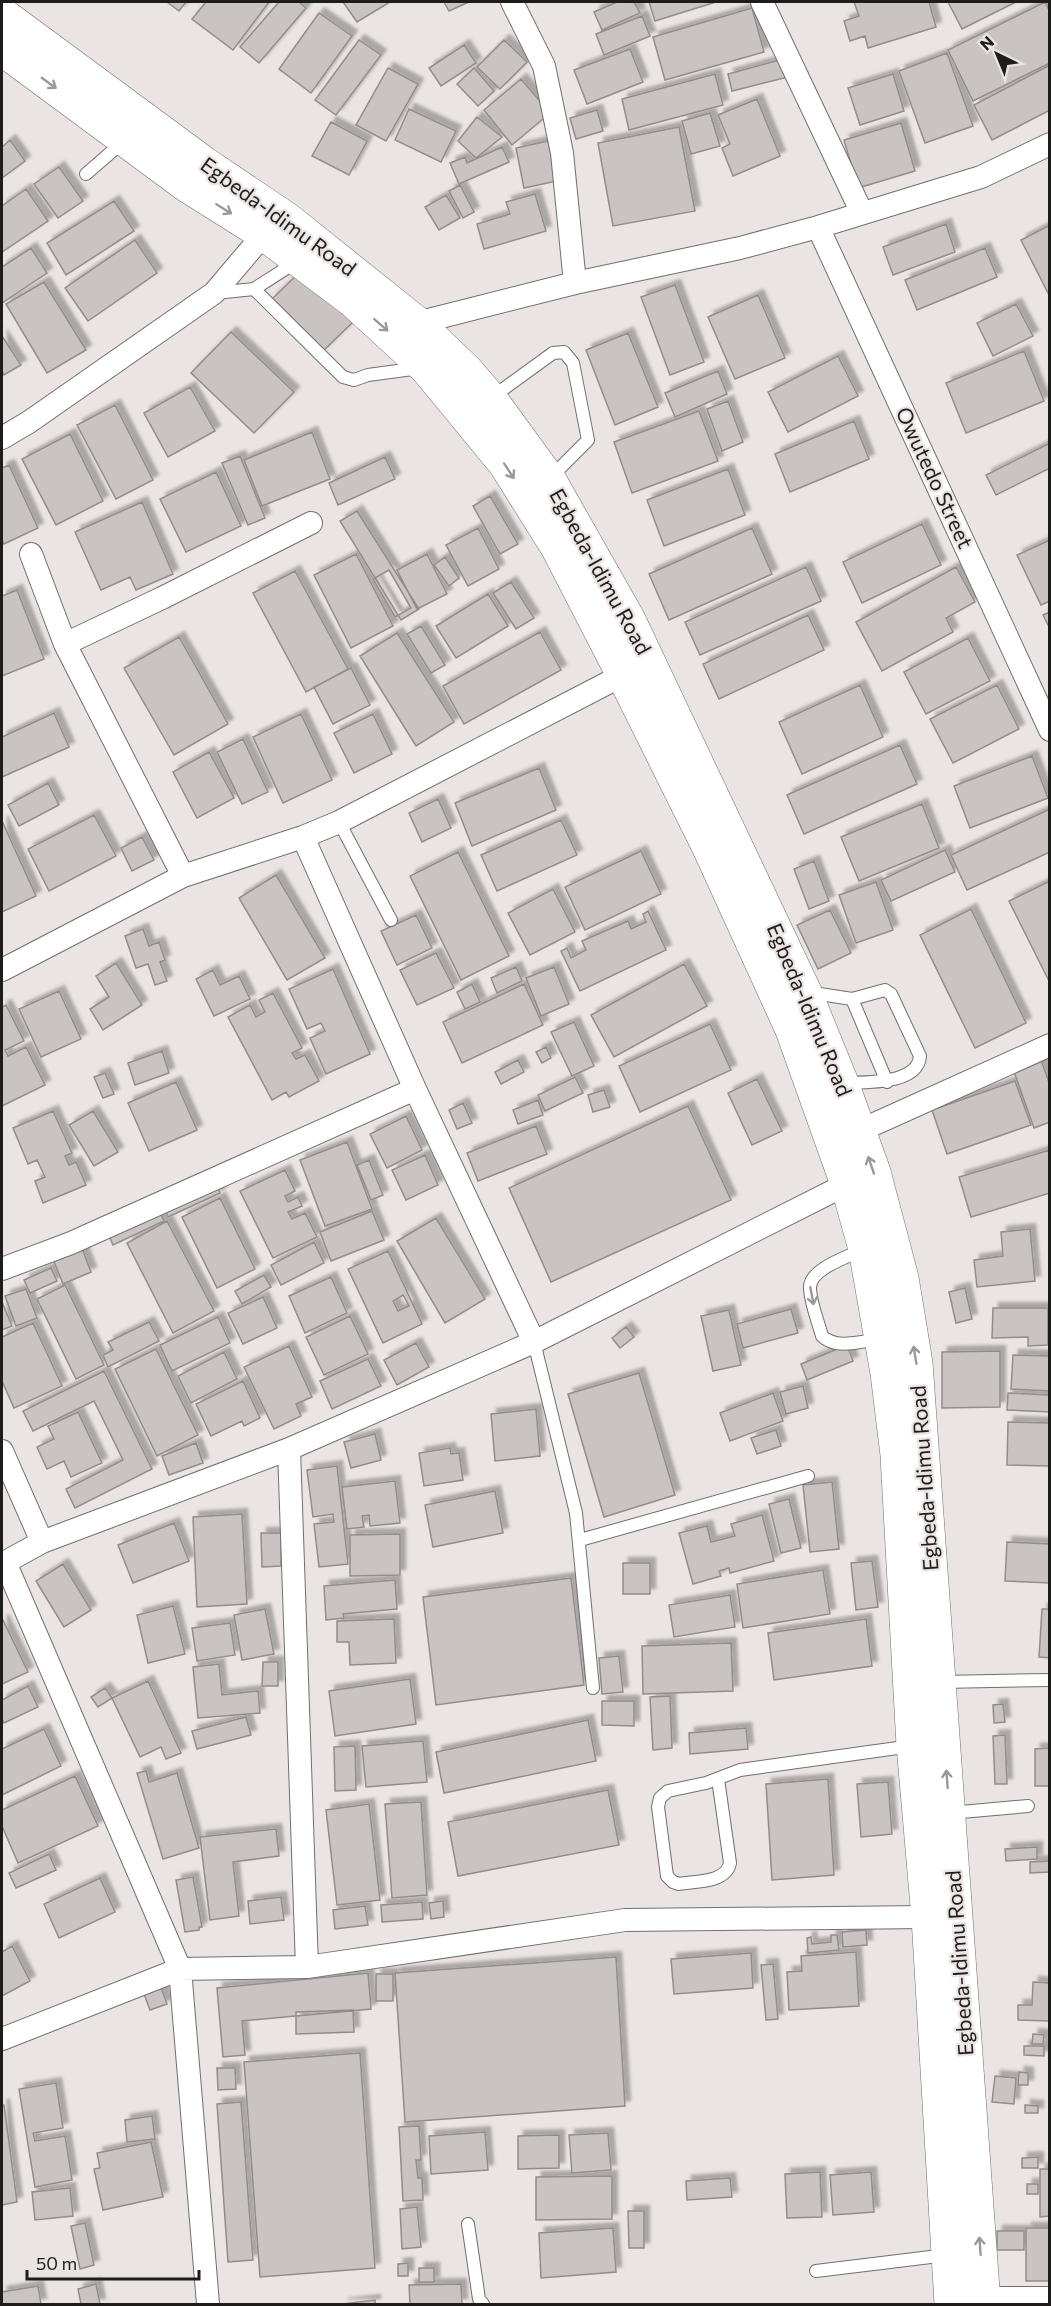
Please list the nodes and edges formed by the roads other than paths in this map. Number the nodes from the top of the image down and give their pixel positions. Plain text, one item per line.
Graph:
1 (512, 2) edge
2 (762, 2) edge
3 (2, 14) edge
4 (2, 49) edge
5 (125, 140) junction
6 (1050, 144) edge
7 (86, 174) dead end
8 (195, 174) junction
9 (862, 213) junction
10 (818, 227) junction
11 (264, 234) junction
12 (299, 260) junction
13 (575, 284) junction
14 (255, 289) junction
15 (213, 293) junction
16 (417, 323) junction
17 (426, 368) junction
18 (490, 398) junction
19 (2, 438) edge
20 (549, 479) junction
21 (311, 523) dead end
22 (31, 554) dead end
23 (65, 644) junction
24 (623, 675) junction
25 (1050, 730) edge
26 (339, 822) junction
27 (303, 837) junction
28 (183, 876) junction
29 (392, 920) dead end
30 (2, 970) edge
31 (806, 992) junction
32 (852, 999) junction
33 (1050, 1045) edge
34 (888, 1082) junction
35 (842, 1083) junction
36 (415, 1089) junction
37 (859, 1131) junction
38 (847, 1184) junction
39 (865, 1249) junction
40 (2, 1269) edge
41 (883, 1339) junction
42 (534, 1342) junction
43 (289, 1449) junction
44 (2, 1451) edge
45 (808, 1476) dead end
46 (580, 1540) junction
47 (42, 1542) junction
48 (3, 1563) edge
49 (1050, 1680) edge
50 (940, 1682) junction
51 (593, 1688) dead end
52 (913, 1745) junction
53 (718, 1779) junction
54 (1028, 1806) dead end
55 (949, 1813) junction
56 (928, 1917) junction
57 (307, 1967) junction
58 (180, 1969) junction
59 (2, 2039) edge
60 (468, 2224) dead end
61 (948, 2255) junction
62 (816, 2271) dead end
63 (1050, 2298) edge
64 (984, 2301) edge
65 (208, 2304) edge
66 (483, 2304) edge
67 (951, 2304) edge

1 - 13 street
2 - 9 street
3 - 8 main road, Egbeda-Idimu Road
4 -> 5 main road, Egbeda-Idimu Road
5 - 7 lane
5 - 8 main road, Egbeda-Idimu Road
6 - 9 street
8 -> 11 main road, Egbeda-Idimu Road
8 - 16 main road, Egbeda-Idimu Road
9 - 10 street
10 - 13 street
10 - 25 street, Owutedo Street
11 - 12 main road, Egbeda-Idimu Road
11 - 15 street
12 - 14 lane
12 -> 17 main road, Egbeda-Idimu Road
13 - 16 street
14 - 15 lane
14 - 17 lane
15 - 19 street
16 - 18 main road, Egbeda-Idimu Road
17 -> 24 main road, Egbeda-Idimu Road
18 - 20 main road, Egbeda-Idimu Road
18 - 20 lane
20 - 31 main road, Egbeda-Idimu Road
21 - 23 street
22 - 23 street
23 - 28 street
24 - 26 street
24 - 38 main road, Egbeda-Idimu Road
26 - 27 street
26 - 29 lane
27 - 28 street
27 - 36 street
28 - 30 street
31 - 32 lane
31 - 35 main road, Egbeda-Idimu Road
32 - 34 lane
32 - 34 lane
33 - 37 street
34 - 35 lane
35 - 37 main road, Egbeda-Idimu Road
36 - 40 street
36 - 42 street
50 -> 37 main road, Egbeda-Idimu Road
38 - 39 main road, Egbeda-Idimu Road
38 - 42 street
39 - 41 main road, Egbeda-Idimu Road
39 -> 41 lane
41 - 52 main road, Egbeda-Idimu Road
42 - 43 street
42 - 46 lane
43 - 47 street
43 - 57 street
44 - 47 street
45 - 46 lane
46 - 51 lane
47 - 48 street
48 - 58 street
49 - 50 lane
55 -> 50 main road, Egbeda-Idimu Road
52 - 53 lane
52 - 56 main road, Egbeda-Idimu Road
53 - 53 lane
54 - 55 lane
64 -> 55 main road, Egbeda-Idimu Road
56 - 57 street
56 - 61 main road, Egbeda-Idimu Road
57 - 58 street
58 - 59 street
58 - 65 street
60 - 66 lane
61 - 62 lane
61 - 67 main road, Egbeda-Idimu Road
63 - 64 street

